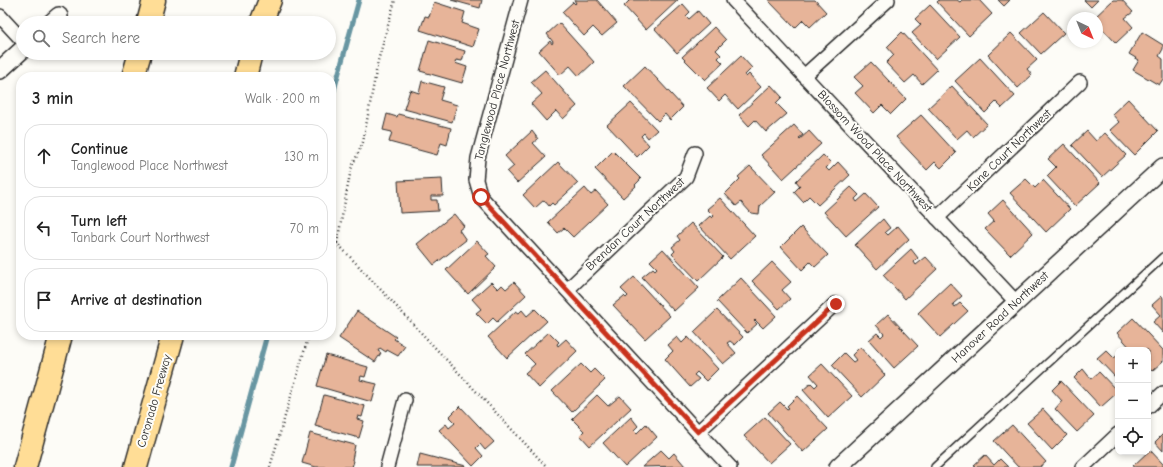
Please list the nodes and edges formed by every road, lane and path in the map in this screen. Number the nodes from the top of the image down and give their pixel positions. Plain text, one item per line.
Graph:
1 (154, 0) edge
2 (266, 0) edge
3 (270, 0) edge
4 (395, 0) edge
5 (521, 0) edge
6 (733, 0) edge
7 (888, 0) edge
8 (0, 16) edge
9 (150, 16) edge
10 (262, 16) edge
11 (263, 16) edge
12 (16, 33) edge
13 (16, 55) edge
14 (138, 60) edge
15 (249, 60) edge
16 (0, 70) edge
17 (134, 72) edge
18 (246, 72) edge
19 (804, 76) junction
20 (1080, 82) dead end
21 (695, 153) dead end
22 (1161, 171) edge
23 (937, 218) junction
24 (337, 243) junction
25 (336, 246) edge
26 (1163, 257) edge
27 (566, 290) junction
28 (1016, 302) junction
29 (836, 304) dead end
30 (60, 340) edge
31 (172, 340) edge
32 (308, 340) edge
33 (1163, 393) edge
34 (405, 400) dead end
35 (1151, 404) edge
36 (698, 432) junction
37 (1115, 437) edge
38 (25, 467) edge
39 (136, 467) edge
40 (270, 467) edge
41 (387, 467) edge
42 (546, 467) edge
43 (730, 467) edge
44 (838, 467) edge
45 (935, 467) edge
46 (1083, 467) edge

1 - 9 highway
2 - 10 highway
3 - 11 highway
4 - 24 path
5 - 27 street, Tanglewood Place Northwest
6 - 19 street, Blossom Wood Place Northwest
7 - 19 street
8 - 12 street
13 - 16 street
14 - 17 highway
15 - 18 highway
19 - 23 street, Blossom Wood Place Northwest
20 - 23 street, Kane Court Northwest
21 - 27 street, Brendan Court Northwest
22 - 28 street, Hanover Road Northwest
23 - 28 street, Blossom Wood Place Northwest
24 - 25 path
24 - 42 path
26 - 45 lane
27 - 36 street, Tanglewood Place Northwest
28 - 44 street, Hanover Road Northwest
29 - 36 street
30 - 38 highway
31 - 39 highway, Coronado Freeway
32 - 40 path
33 - 35 street
34 - 41 street
36 - 43 street, Tanglewood Place Northwest
37 - 46 street

